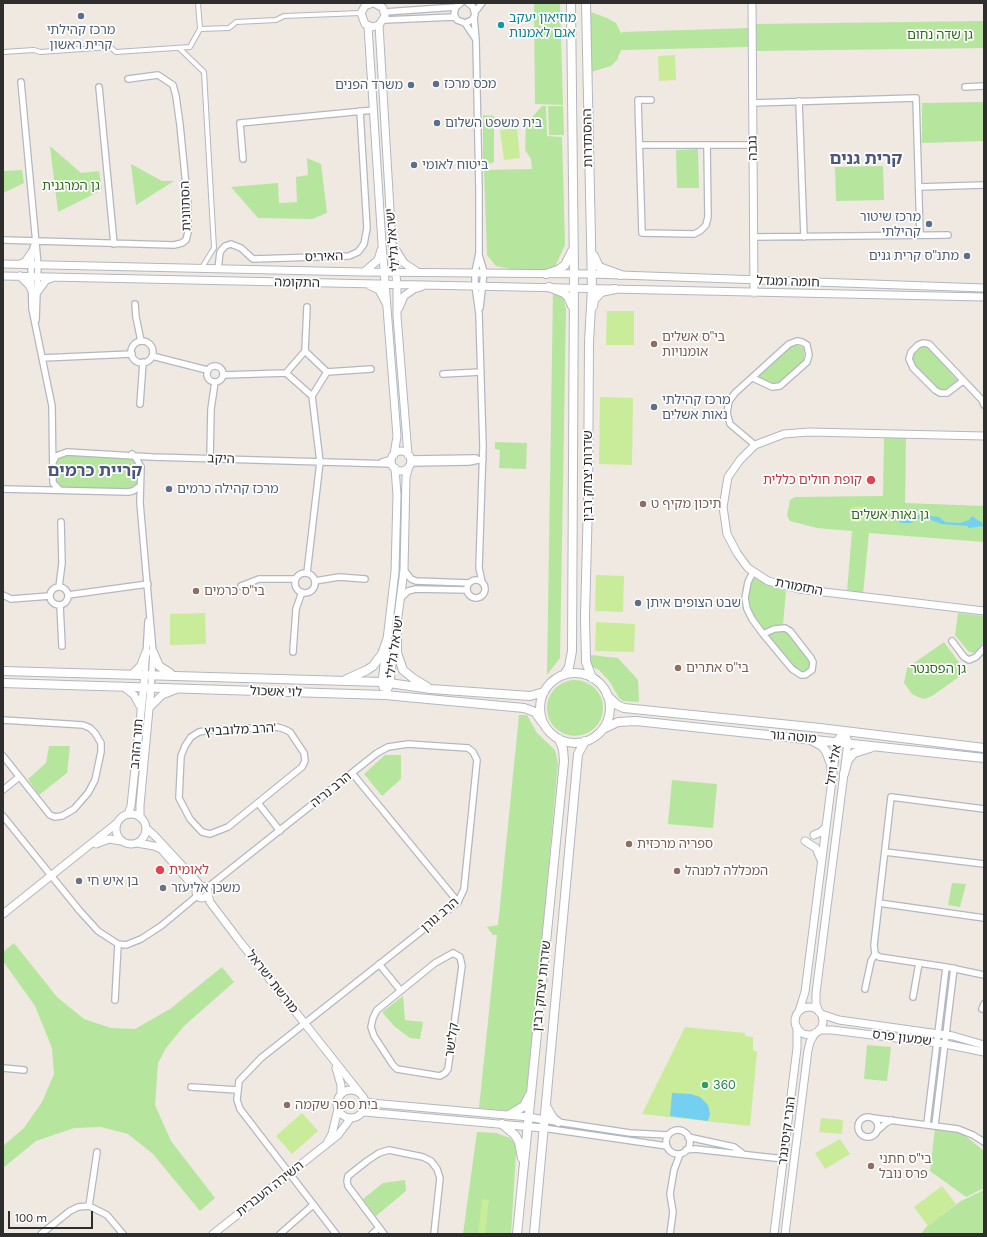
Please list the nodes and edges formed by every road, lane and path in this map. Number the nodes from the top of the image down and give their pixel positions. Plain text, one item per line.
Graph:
1 (198, 3) edge
2 (375, 3) edge
3 (480, 3) edge
4 (571, 3) edge
5 (586, 3) edge
6 (752, 3) edge
7 (470, 4) edge
8 (458, 5) edge
9 (363, 8) edge
10 (474, 15) junction
11 (455, 17) junction
12 (383, 19) junction
13 (465, 23) junction
14 (368, 26) junction
15 (200, 29) junction
16 (476, 40) junction
17 (179, 48) junction
18 (3, 52) edge
19 (128, 79) dead end
20 (21, 82) dead end
21 (984, 86) edge
22 (99, 87) dead end
23 (965, 87) dead end
24 (651, 100) dead end
25 (799, 101) junction
26 (752, 103) junction
27 (374, 110) junction
28 (360, 111) junction
29 (640, 145) junction
30 (707, 145) junction
31 (753, 145) junction
32 (243, 159) dead end
33 (984, 185) edge
34 (919, 187) junction
35 (920, 235) junction
36 (948, 235) dead end
37 (804, 236) junction
38 (753, 237) junction
39 (3, 240) edge
40 (35, 242) junction
41 (591, 242) junction
42 (392, 243) junction
43 (114, 244) junction
44 (382, 244) junction
45 (574, 244) junction
46 (32, 252) junction
47 (479, 253) junction
48 (3, 264) edge
49 (20, 264) junction
50 (34, 265) junction
51 (201, 269) junction
52 (218, 270) junction
53 (364, 272) junction
54 (385, 272) junction
55 (396, 272) junction
56 (424, 272) junction
57 (475, 272) junction
58 (484, 272) junction
59 (546, 274) junction
60 (574, 274) junction
61 (592, 274) junction
62 (621, 275) junction
63 (3, 276) edge
64 (20, 276) junction
65 (35, 277) junction
66 (53, 278) junction
67 (754, 280) junction
68 (386, 284) junction
69 (397, 284) junction
70 (367, 285) junction
71 (429, 285) junction
72 (475, 285) junction
73 (484, 286) junction
74 (549, 287) junction
75 (573, 287) junction
76 (592, 288) junction
77 (984, 288) edge
78 (616, 289) junction
79 (35, 291) junction
80 (754, 293) junction
81 (984, 297) edge
82 (135, 304) dead end
83 (307, 307) dead end
84 (388, 309) junction
85 (573, 311) junction
86 (479, 314) junction
87 (590, 314) junction
88 (397, 316) junction
89 (141, 341) junction
90 (304, 351) junction
91 (132, 354) junction
92 (152, 356) junction
93 (42, 358) junction
94 (143, 362) junction
95 (207, 370) junction
96 (371, 370) dead end
97 (327, 372) junction
98 (481, 372) junction
99 (286, 374) junction
100 (443, 374) dead end
101 (223, 375) junction
102 (753, 378) junction
103 (963, 381) junction
104 (215, 382) junction
105 (312, 396) junction
106 (140, 404) dead end
107 (984, 405) edge
108 (984, 436) edge
109 (53, 443) junction
110 (755, 445) junction
111 (67, 452) junction
112 (132, 454) junction
113 (152, 457) junction
114 (210, 458) junction
115 (483, 459) junction
116 (393, 461) junction
117 (410, 461) junction
118 (53, 462) junction
119 (320, 462) junction
120 (141, 467) junction
121 (52, 478) junction
122 (140, 486) junction
123 (3, 489) edge
124 (43, 489) junction
125 (59, 490) junction
126 (128, 492) junction
127 (140, 503) junction
128 (61, 522) dead end
129 (479, 568) junction
130 (404, 570) junction
131 (307, 572) junction
132 (753, 572) junction
133 (295, 579) junction
134 (365, 579) dead end
135 (315, 581) junction
136 (471, 581) junction
137 (482, 582) junction
138 (148, 584) junction
139 (240, 586) dead end
140 (59, 587) junction
141 (467, 590) junction
142 (302, 592) junction
143 (3, 595) edge
144 (68, 595) junction
145 (50, 596) junction
146 (402, 597) junction
147 (60, 605) junction
148 (984, 611) edge
149 (397, 628) junction
150 (763, 634) junction
151 (387, 640) junction
152 (952, 641) dead end
153 (62, 646) dead end
154 (984, 648) edge
155 (294, 652) dead end
156 (150, 653) junction
157 (3, 671) edge
158 (133, 674) junction
159 (148, 674) junction
160 (175, 675) junction
161 (564, 675) junction
162 (592, 678) junction
163 (342, 681) junction
164 (3, 683) edge
165 (386, 683) junction
166 (124, 687) junction
167 (147, 688) junction
168 (431, 689) junction
169 (176, 690) junction
170 (544, 692) junction
171 (385, 695) junction
172 (607, 695) junction
173 (140, 706) junction
174 (150, 707) junction
175 (3, 720) edge
176 (542, 722) junction
177 (603, 729) junction
178 (844, 731) junction
179 (805, 738) junction
180 (559, 739) junction
181 (585, 741) junction
182 (837, 741) junction
183 (848, 742) junction
184 (880, 746) junction
185 (984, 748) edge
186 (473, 752) joint
187 (3, 756) edge
188 (984, 758) edge
189 (352, 773) junction
190 (844, 774) junction
191 (832, 776) junction
192 (19, 777) junction
193 (3, 790) edge
194 (258, 803) junction
195 (984, 809) edge
196 (128, 814) junction
197 (3, 816) edge
198 (140, 817) junction
199 (117, 823) junction
200 (146, 828) junction
201 (825, 828) junction
202 (280, 831) junction
203 (814, 835) dead end
204 (121, 841) junction
205 (805, 841) dead end
206 (137, 843) junction
207 (90, 846) junction
208 (885, 852) junction
209 (821, 861) junction
210 (984, 864) edge
211 (52, 876) junction
212 (203, 894) junction
213 (458, 902) junction
214 (879, 902) junction
215 (3, 914) edge
216 (984, 918) edge
217 (118, 944) junction
218 (875, 954) junction
219 (919, 963) junction
220 (379, 964) junction
221 (946, 967) junction
222 (954, 968) junction
223 (984, 975) edge
224 (865, 989) dead end
225 (401, 991) junction
226 (913, 997) dead end
227 (115, 1000) dead end
228 (799, 1011) junction
229 (820, 1013) junction
230 (306, 1024) junction
231 (797, 1027) junction
232 (817, 1032) junction
233 (942, 1034) junction
234 (941, 1043) junction
235 (984, 1045) edge
236 (984, 1052) edge
237 (334, 1062) junction
238 (3, 1068) edge
239 (24, 1070) dead end
240 (191, 1087) dead end
241 (237, 1090) junction
242 (359, 1092) junction
243 (341, 1094) junction
244 (531, 1094) junction
245 (365, 1101) junction
246 (545, 1105) junction
247 (338, 1109) junction
248 (364, 1112) junction
249 (509, 1115) junction
250 (529, 1117) junction
251 (873, 1118) junction
252 (350, 1119) junction
253 (894, 1120) junction
254 (558, 1122) junction
255 (502, 1124) junction
256 (544, 1124) junction
257 (927, 1124) junction
258 (935, 1125) junction
259 (528, 1126) junction
260 (877, 1131) junction
261 (668, 1136) junction
262 (688, 1138) junction
263 (984, 1142) edge
264 (327, 1144) junction
265 (667, 1146) junction
266 (734, 1147) junction
267 (686, 1150) junction
268 (97, 1152) dead end
269 (672, 1152) junction
270 (726, 1152) junction
271 (680, 1154) junction
272 (745, 1155) junction
273 (784, 1159) junction
274 (523, 1167) junction
275 (674, 1170) junction
276 (289, 1174) junction
277 (89, 1206) junction
278 (314, 1206) junction
279 (379, 1228) junction
280 (41, 1234) edge
281 (123, 1234) edge
282 (213, 1234) edge
283 (280, 1234) edge
284 (336, 1234) edge
285 (372, 1234) edge
286 (384, 1234) edge
287 (434, 1234) edge
288 (517, 1234) edge
289 (534, 1234) edge
290 (670, 1234) edge
291 (774, 1234) edge
292 (785, 1234) edge

1 - 15 street
2 - 9 street
2 - 12 street
3 - 7 street
3 - 10 street
4 - 45 main road, ההסתדרות
5 - 41 main road, ההסתדרות
6 - 26 street, נגבה
7 - 10 street
8 - 11 street
8 - 12 street
9 - 14 street, ישראל גלילי
9 - 15 street
10 - 13 street
10 - 16 street
11 - 12 street
11 - 13 street
12 - 14 street
12 - 42 street, ישראל גלילי
13 - 16 street
14 - 27 street, ישראל גלילי
15 - 17 street
16 - 47 street
17 - 18 street
17 - 51 street
19 - 43 street, הסתוונית
20 - 40 street
21 - 23 street
22 - 43 street
24 - 29 street
25 - 26 street
25 - 34 street
25 - 37 street
26 - 31 street, נגבה
27 - 28 street
27 - 44 street, ישראל גלילי
28 - 32 street
28 - 52 street, האיריס
29 - 30 street
29 - 30 street
30 - 31 street
31 - 38 street, נגבה
33 - 34 street
34 - 35 street
35 - 36 street
35 - 37 street
37 - 38 street
38 - 67 street, נגבה
39 - 40 street, הסתוונית
40 - 43 street, הסתוונית
40 - 46 street
40 - 50 street
41 - 61 main road, ההסתדרות
41 - 62 main road
42 - 55 street, ישראל גלילי
42 - 56 street
44 - 53 street
44 - 54 street, ישראל גלילי
45 - 59 main road
45 - 60 main road, ההסתדרות
46 - 49 street
46 - 50 street
47 - 57 street
47 - 58 street
48 - 49 street, התקומה
49 - 50 street, התקומה
50 - 51 street, התקומה
50 - 65 street
51 - 52 street, התקומה
52 - 53 street, התקומה
53 - 54 street, התקומה
54 - 55 street, התקומה
54 - 68 street, ישראל גלילי
55 - 56 street, התקומה
55 - 69 street, ישראל גלילי
56 - 57 street, התקומה
57 - 58 street, התקומה
57 - 72 street
58 - 59 street, התקומה
58 - 73 street
59 - 60 street, התקומה
60 - 61 street, התקומה
60 - 75 main road, שדרות יצחק רבין
61 - 62 street, חומה ומגדל
61 - 76 main road, שדרות יצחק רבין
62 - 67 street, חומה ומגדל
63 - 64 street, התקומה
64 - 65 street, התקומה
64 - 79 street
65 - 66 street, התקומה
65 - 79 street
66 - 70 street, התקומה
66 - 79 street
67 - 77 street, חומה ומגדל
67 - 80 street, נגבה
68 - 69 street, התקומה
68 - 70 street, התקומה
68 - 84 street, ישראל גלילי
69 - 71 street, התקומה
69 - 88 street, ישראל גלילי
70 - 84 street
71 - 72 street, התקומה
71 - 88 street
72 - 73 street, התקומה
72 - 86 street
73 - 74 street, התקומה
73 - 86 street
74 - 75 street, התקומה
74 - 85 main road
75 - 76 street, התקומה
75 - 85 main road, שדרות יצחק רבין
76 - 78 street, חומה ומגדל
76 - 87 main road, שדרות יצחק רבין
78 - 80 street, חומה ומגדל
78 - 87 main road
79 - 93 street
80 - 81 street, חומה ומגדל
82 - 89 street
83 - 90 street
84 - 116 street, ישראל גלילי
85 - 161 main road, שדרות יצחק רבין
86 - 98 street
87 - 162 main road, שדרות יצחק רבין
88 - 117 street, ישראל גלילי
89 - 91 street
89 - 92 street
90 - 97 street
90 - 99 street
91 - 93 street
91 - 94 street
92 - 94 street
92 - 95 street
93 - 109 street
94 - 106 street
95 - 101 street
95 - 104 street
96 - 97 street
97 - 105 street
98 - 100 street
98 - 115 street
99 - 101 street
99 - 105 street
101 - 104 street
102 - 102 street
102 - 110 street
103 - 103 street
103 - 107 street
104 - 114 street
105 - 119 street
108 - 110 street, התזמורת
109 - 111 street
109 - 118 street
110 - 132 street, התזמורת
111 - 112 street, היקב
111 - 118 street
112 - 113 street, היקב
112 - 120 street
113 - 114 street, היקב
113 - 120 street
114 - 119 street, היקב
115 - 117 street
115 - 129 street
116 - 117 street
116 - 117 street
116 - 119 street, היקב
116 - 151 street, ישראל גלילי
117 - 130 street, ישראל גלילי
118 - 121 street
119 - 131 street
120 - 122 street
121 - 124 street
121 - 125 street
122 - 126 street
122 - 127 street
123 - 124 street
124 - 125 street
125 - 126 street
126 - 127 street
127 - 138 street
128 - 140 street
129 - 136 street
129 - 137 street
130 - 136 street
130 - 146 street, ישראל גלילי
131 - 133 street
131 - 135 street
132 - 148 street, התזמורת
132 - 150 street
133 - 139 street
133 - 142 street
134 - 135 street
135 - 142 street
136 - 137 street
136 - 141 street
137 - 141 street
138 - 144 street
138 - 156 street
140 - 144 street
140 - 145 street
141 - 146 street
142 - 155 street
143 - 145 street
144 - 147 street
145 - 147 street
146 - 149 street, ישראל גלילי
147 - 153 street
149 - 165 street, ישראל גלילי
149 - 168 main road
150 - 150 street
151 - 163 main road
151 - 165 street, ישראל גלילי
152 - 154 street
156 - 158 main road
156 - 159 street
156 - 160 main road
157 - 158 main road, לוי אשכול
158 - 159 main road, לוי אשכול
159 - 160 main road, לוי אשכול
159 - 167 street, תור הזהב
160 - 163 main road, לוי אשכול
161 - 162 main road
161 - 170 main road
162 - 172 main road
163 - 165 main road, לוי אשכול
164 - 166 main road, לוי אשכול
165 - 168 main road, לוי אשכול
165 - 171 street, ישראל גלילי
166 - 167 main road, לוי אשכול
166 - 173 street
167 - 169 main road, לוי אשכול
167 - 173 street, תור הזהב
167 - 174 street, תור הזהב
168 - 170 main road, לוי אשכול
169 - 171 main road, לוי אשכול
169 - 174 street
170 - 176 main road
171 - 176 main road, לוי אשכול
172 - 177 main road
172 - 178 main road, מוטה גור
173 - 196 street, תור הזהב
174 - 198 street, תור הזהב
175 - 192 street
176 - 180 main road
177 - 179 main road, מוטה גור
177 - 181 main road
178 - 182 street, אלי ויזל
178 - 183 street, אלי ויזל
178 - 185 main road, מוטה גור
179 - 182 main road, מוטה גור
179 - 191 main road
180 - 181 main road
180 - 244 main road, שדרות יצחק רבין
181 - 246 main road, שדרות יצחק רבין
182 - 183 main road, מוטה גור
182 - 191 street, אלי ויזל
183 - 184 main road, מוטה גור
183 - 190 street, אלי ויזל
184 - 188 main road, מוטה גור
184 - 190 main road
186 - 189 street, הרב נריה
186 - 213 street, הרב גורן
187 - 192 street
189 - 202 street, הרב נריה
189 - 213 street
190 - 229 street, אלי ויזל
191 - 201 street, אלי ויזל
192 - 193 street
194 - 194 street, הרב מלובביץ'
194 - 202 street
195 - 208 street
196 - 198 street
196 - 199 street
197 - 211 street
198 - 200 street
199 - 204 street
199 - 207 street
200 - 206 street
200 - 212 street, מורשת ישראל
201 - 203 street
201 - 209 street, אלי ויזל
202 - 212 street, הרב נריה
204 - 206 street
204 - 207 street
205 - 209 street
206 - 212 street, מורשת ישראל
207 - 211 street
208 - 210 street
208 - 214 street
209 - 228 street, אלי ויזל
211 - 215 street
211 - 217 street
212 - 217 street, הרב נריה
212 - 230 street, מורשת ישראל
213 - 220 street, הרב גורן
214 - 216 street
214 - 218 street
217 - 227 street
218 - 219 street
218 - 224 street
219 - 221 street
219 - 226 street
220 - 225 street
220 - 230 street, הרב גורן
221 - 222 street
221 - 233 street
222 - 223 street
222 - 233 street
225 - 225 street, קלישר
228 - 229 street
228 - 231 street
229 - 232 street
229 - 233 street, שמעון פרס
230 - 237 street, מורשת ישראל
230 - 241 street, הרב גורן
231 - 232 street
231 - 273 street, הנרי קיסינג'ר
232 - 234 street, שמעון פרס
232 - 292 street, הנרי קיסינג'ר
233 - 234 street
233 - 235 street, שמעון פרס
234 - 236 street, שמעון פרס
234 - 257 street
234 - 258 street
237 - 242 street, מורשת ישראל
237 - 243 street, מורשת ישראל
238 - 239 street
240 - 241 street
241 - 276 street
242 - 243 street
242 - 245 street
243 - 247 street
244 - 249 main road
244 - 250 main road, שדרות יצחק רבין
245 - 248 street
245 - 249 street
246 - 254 main road
246 - 256 main road, שדרות יצחק רבין
247 - 252 street
247 - 264 street
248 - 252 street
248 - 255 street
249 - 250 street
250 - 256 street
250 - 259 main road, שדרות יצחק רבין
251 - 253 street
251 - 260 street
251 - 260 street
252 - 264 street, השירה העברית
253 - 257 street
253 - 260 street
254 - 256 street
254 - 261 street
255 - 259 street
255 - 274 main road
256 - 259 street
256 - 265 street
256 - 289 main road, שדרות יצחק רבין
257 - 258 street
258 - 263 street
259 - 274 main road, שדרות יצחק רבין
261 - 262 street
261 - 265 street
262 - 266 street
262 - 267 street
264 - 276 street, השירה העברית
265 - 269 street
266 - 270 street
266 - 272 street
267 - 270 street
267 - 271 street
268 - 277 street
269 - 271 street
269 - 275 street
270 - 272 street
271 - 275 street
272 - 273 street
273 - 291 street, הנרי קיסינג'ר
274 - 288 main road, שדרות יצחק רבין
275 - 290 street
276 - 278 street
276 - 282 street, השירה העברית
277 - 280 street
277 - 281 street
278 - 283 street
278 - 284 street
279 - 285 street
279 - 286 street
279 - 287 street

